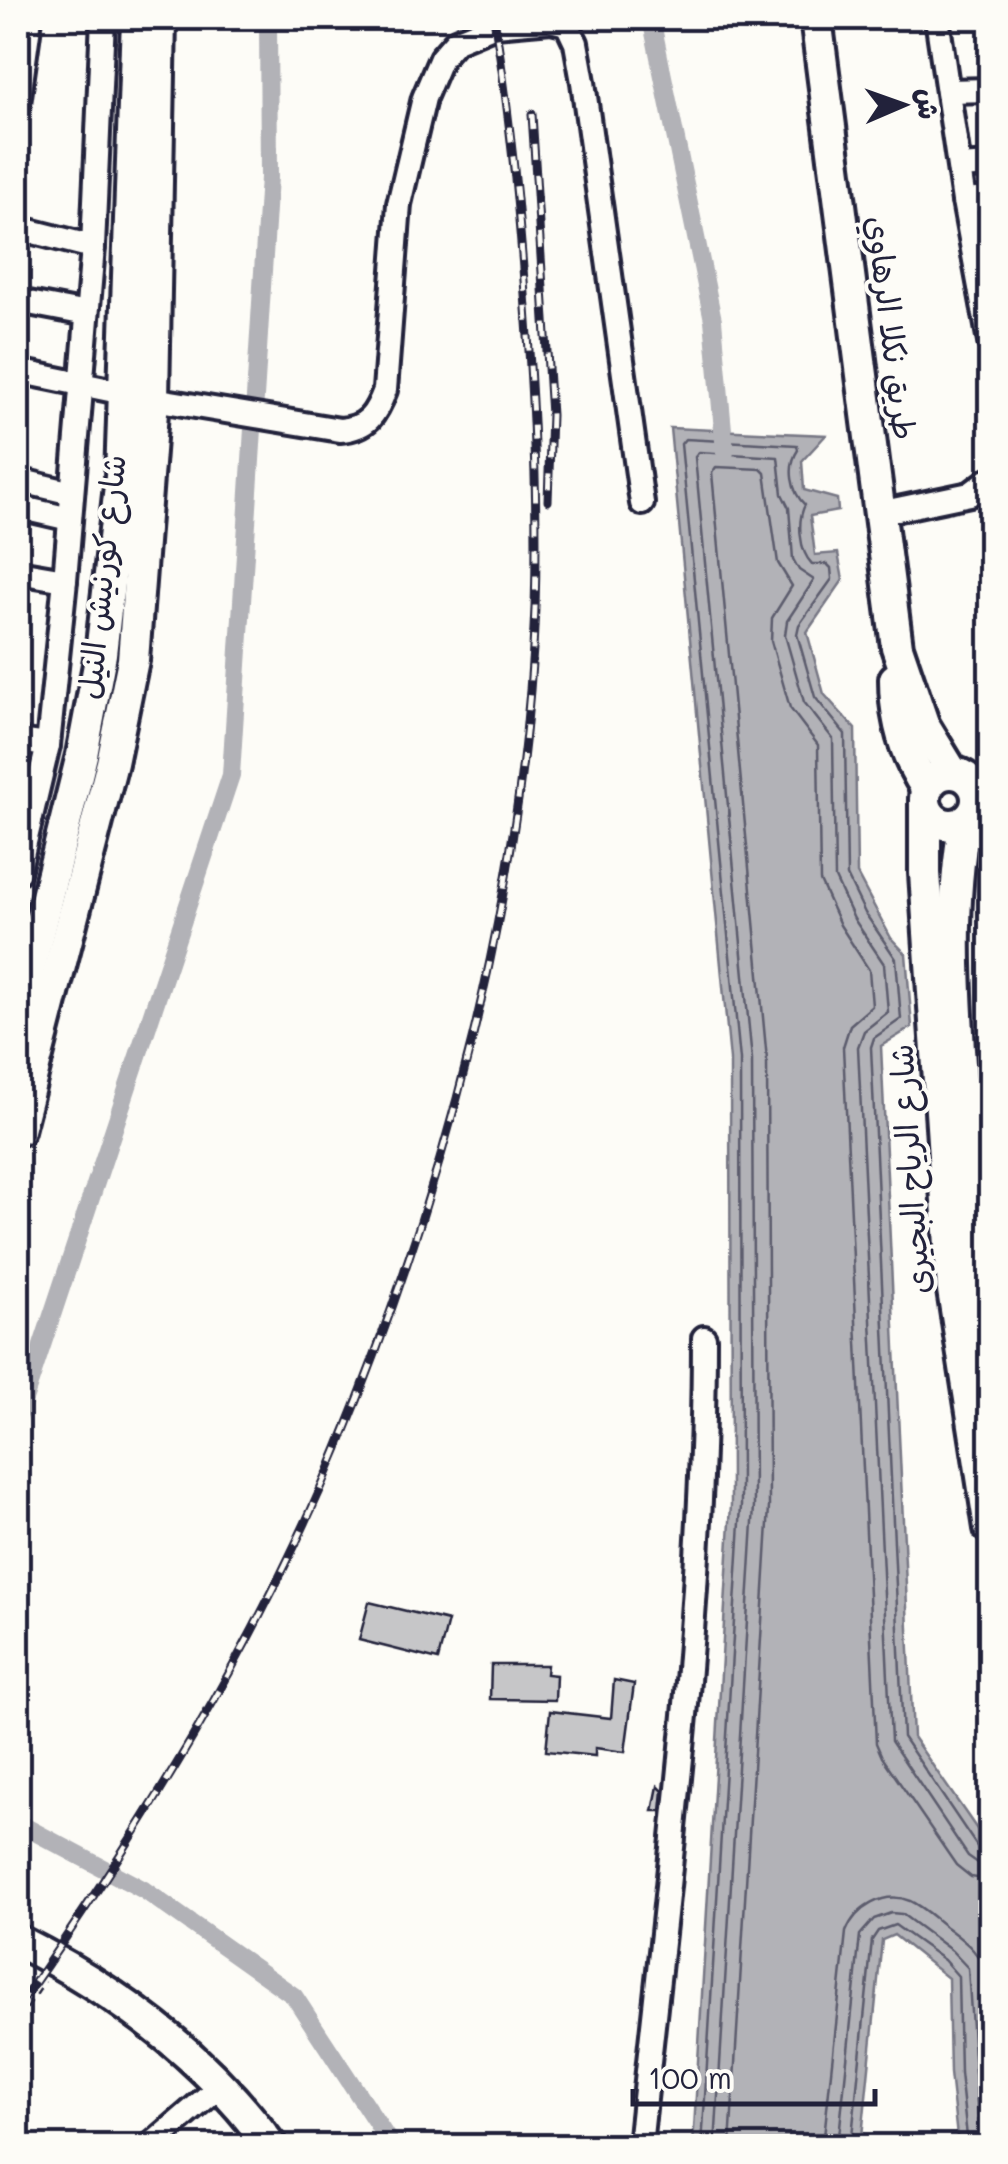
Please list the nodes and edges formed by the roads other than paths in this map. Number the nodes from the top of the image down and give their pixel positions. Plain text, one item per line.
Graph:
1 (103, 18) edge
2 (137, 18) edge
3 (160, 18) edge
4 (816, 18) edge
5 (937, 18) edge
6 (25, 24) edge
7 (948, 90) junction
8 (990, 90) edge
9 (18, 104) edge
10 (990, 165) edge
11 (960, 167) junction
12 (990, 198) edge
13 (964, 200) junction
14 (18, 228) edge
15 (92, 247) junction
16 (18, 301) edge
17 (87, 314) junction
18 (990, 342) edge
19 (18, 375) edge
20 (81, 384) junction
21 (139, 396) junction
22 (990, 479) edge
23 (18, 480) edge
24 (72, 492) junction
25 (642, 503) dead end
26 (18, 507) edge
27 (880, 513) junction
28 (70, 519) junction
29 (18, 572) edge
30 (65, 580) junction
31 (18, 741) edge
32 (48, 744) junction
33 (953, 785) edge
34 (976, 816) edge
35 (18, 872) edge
36 (940, 873) junction
37 (18, 1014) edge
38 (18, 1130) edge
39 (704, 1338) dead end
40 (990, 1384) edge
41 (990, 1528) edge
42 (18, 1941) edge
43 (18, 1963) edge
44 (106, 2002) junction
45 (207, 2096) junction
46 (150, 2146) edge
47 (248, 2146) edge
48 (271, 2146) edge
49 (640, 2146) edge

1 - 15 street
2 - 21 main road, شارع كورنيش النيل
3 - 21 main road, شارع كورنيش النيل
4 - 27 main road, طريق نكلا الرهاوي
5 - 7 street
6 - 9 street
7 - 8 street
7 - 11 street
10 - 11 street
11 - 13 street
12 - 13 street
13 - 18 street
14 - 15 street
15 - 17 street
16 - 17 street
17 - 20 street
19 - 20 street
20 - 21 street
20 - 24 street
21 - 25 street
21 - 37 main road, شارع كورنيش النيل
21 - 38 main road, شارع كورنيش النيل
22 - 27 street
23 - 24 street
24 - 28 street
26 - 28 street
27 - 33 main road, طريق نكلا الرهاوي
28 - 30 street
29 - 30 street
30 - 32 street
31 - 32 street
32 - 35 street
33 - 34 main road, شارع الرياح البحيرى
33 - 34 main road
33 - 36 main road, شارع الرياح البحيرى
34 - 36 main road, شارع الرياح البحيرى
36 - 40 main road, شارع الرياح البحيرى
36 - 41 main road, شارع الرياح البحيرى
39 - 49 street
42 - 44 main road
43 - 44 main road
44 - 45 main road
44 - 48 main road
45 - 46 street
45 - 47 main road

